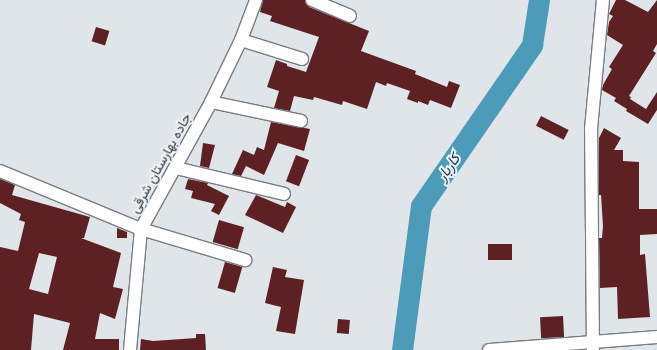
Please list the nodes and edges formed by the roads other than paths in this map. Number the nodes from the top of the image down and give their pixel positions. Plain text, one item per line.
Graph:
1 (256, 0) edge
2 (312, 0) edge
3 (603, 0) edge
4 (350, 16) dead end
5 (241, 40) junction
6 (302, 59) dead end
7 (211, 102) junction
8 (301, 121) dead end
9 (176, 168) junction
10 (0, 171) edge
11 (284, 194) dead end
12 (140, 230) junction
13 (245, 260) dead end
14 (657, 338) edge
15 (593, 346) edge
16 (130, 350) edge
17 (489, 350) edge

1 - 5 street, جاده بهارستان شرقی
2 - 4 street
3 - 15 street
5 - 6 street
5 - 7 street, جاده بهارستان شرقی
7 - 8 street
7 - 9 street, جاده بهارستان شرقی
9 - 11 street
9 - 12 street, جاده بهارستان شرقی
10 - 12 street
12 - 13 street
12 - 16 street, جاده بهارستان شرقی
14 - 15 street
15 - 17 street

